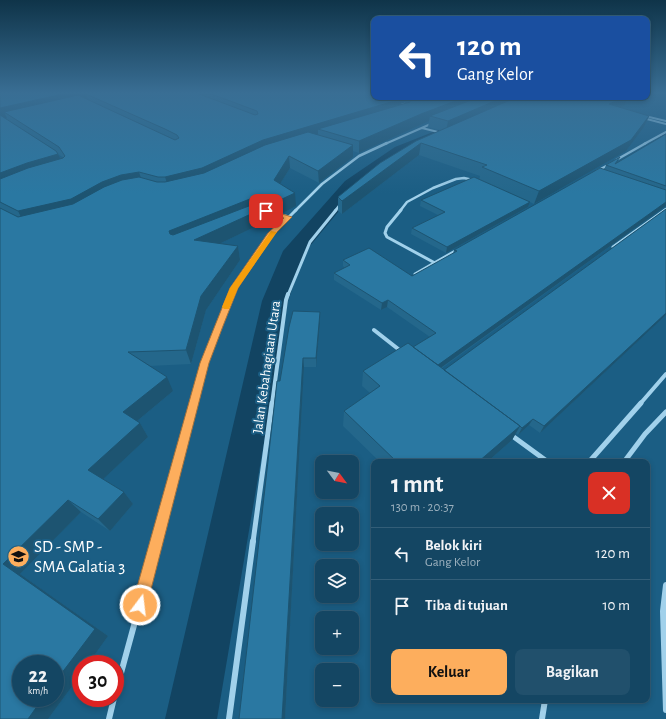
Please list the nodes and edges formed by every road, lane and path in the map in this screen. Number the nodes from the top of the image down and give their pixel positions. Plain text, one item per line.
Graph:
1 (428, 126) edge
2 (423, 128) junction
3 (666, 132) edge
4 (442, 135) edge
5 (352, 154) edge
6 (359, 156) junction
7 (603, 174) edge
8 (480, 183) edge
9 (344, 199) edge
10 (666, 209) edge
11 (266, 211) edge
12 (289, 217) junction
13 (461, 248) edge
14 (608, 251) edge
15 (435, 263) junction
16 (415, 274) edge
17 (374, 330) dead end
18 (405, 354) edge
19 (666, 374) edge
20 (666, 412) edge
21 (509, 433) edge
22 (544, 459) edge
23 (592, 459) edge
24 (626, 459) edge
25 (666, 585) edge
26 (124, 662) edge
27 (544, 703) edge
28 (111, 707) edge
29 (666, 710) edge
30 (108, 719) edge
31 (229, 719) edge
32 (542, 719) edge

1 - 2 street
2 - 4 street
2 - 6 street
3 - 7 street
5 - 6 street
6 - 12 street
8 - 15 street
9 - 31 street, Jalan Kebahagiaan Utara
10 - 14 street
11 - 12 street
12 - 26 street
13 - 15 street
15 - 16 street
17 - 18 street
19 - 23 street
20 - 24 street
21 - 22 street
25 - 29 street
27 - 32 street
28 - 30 street

